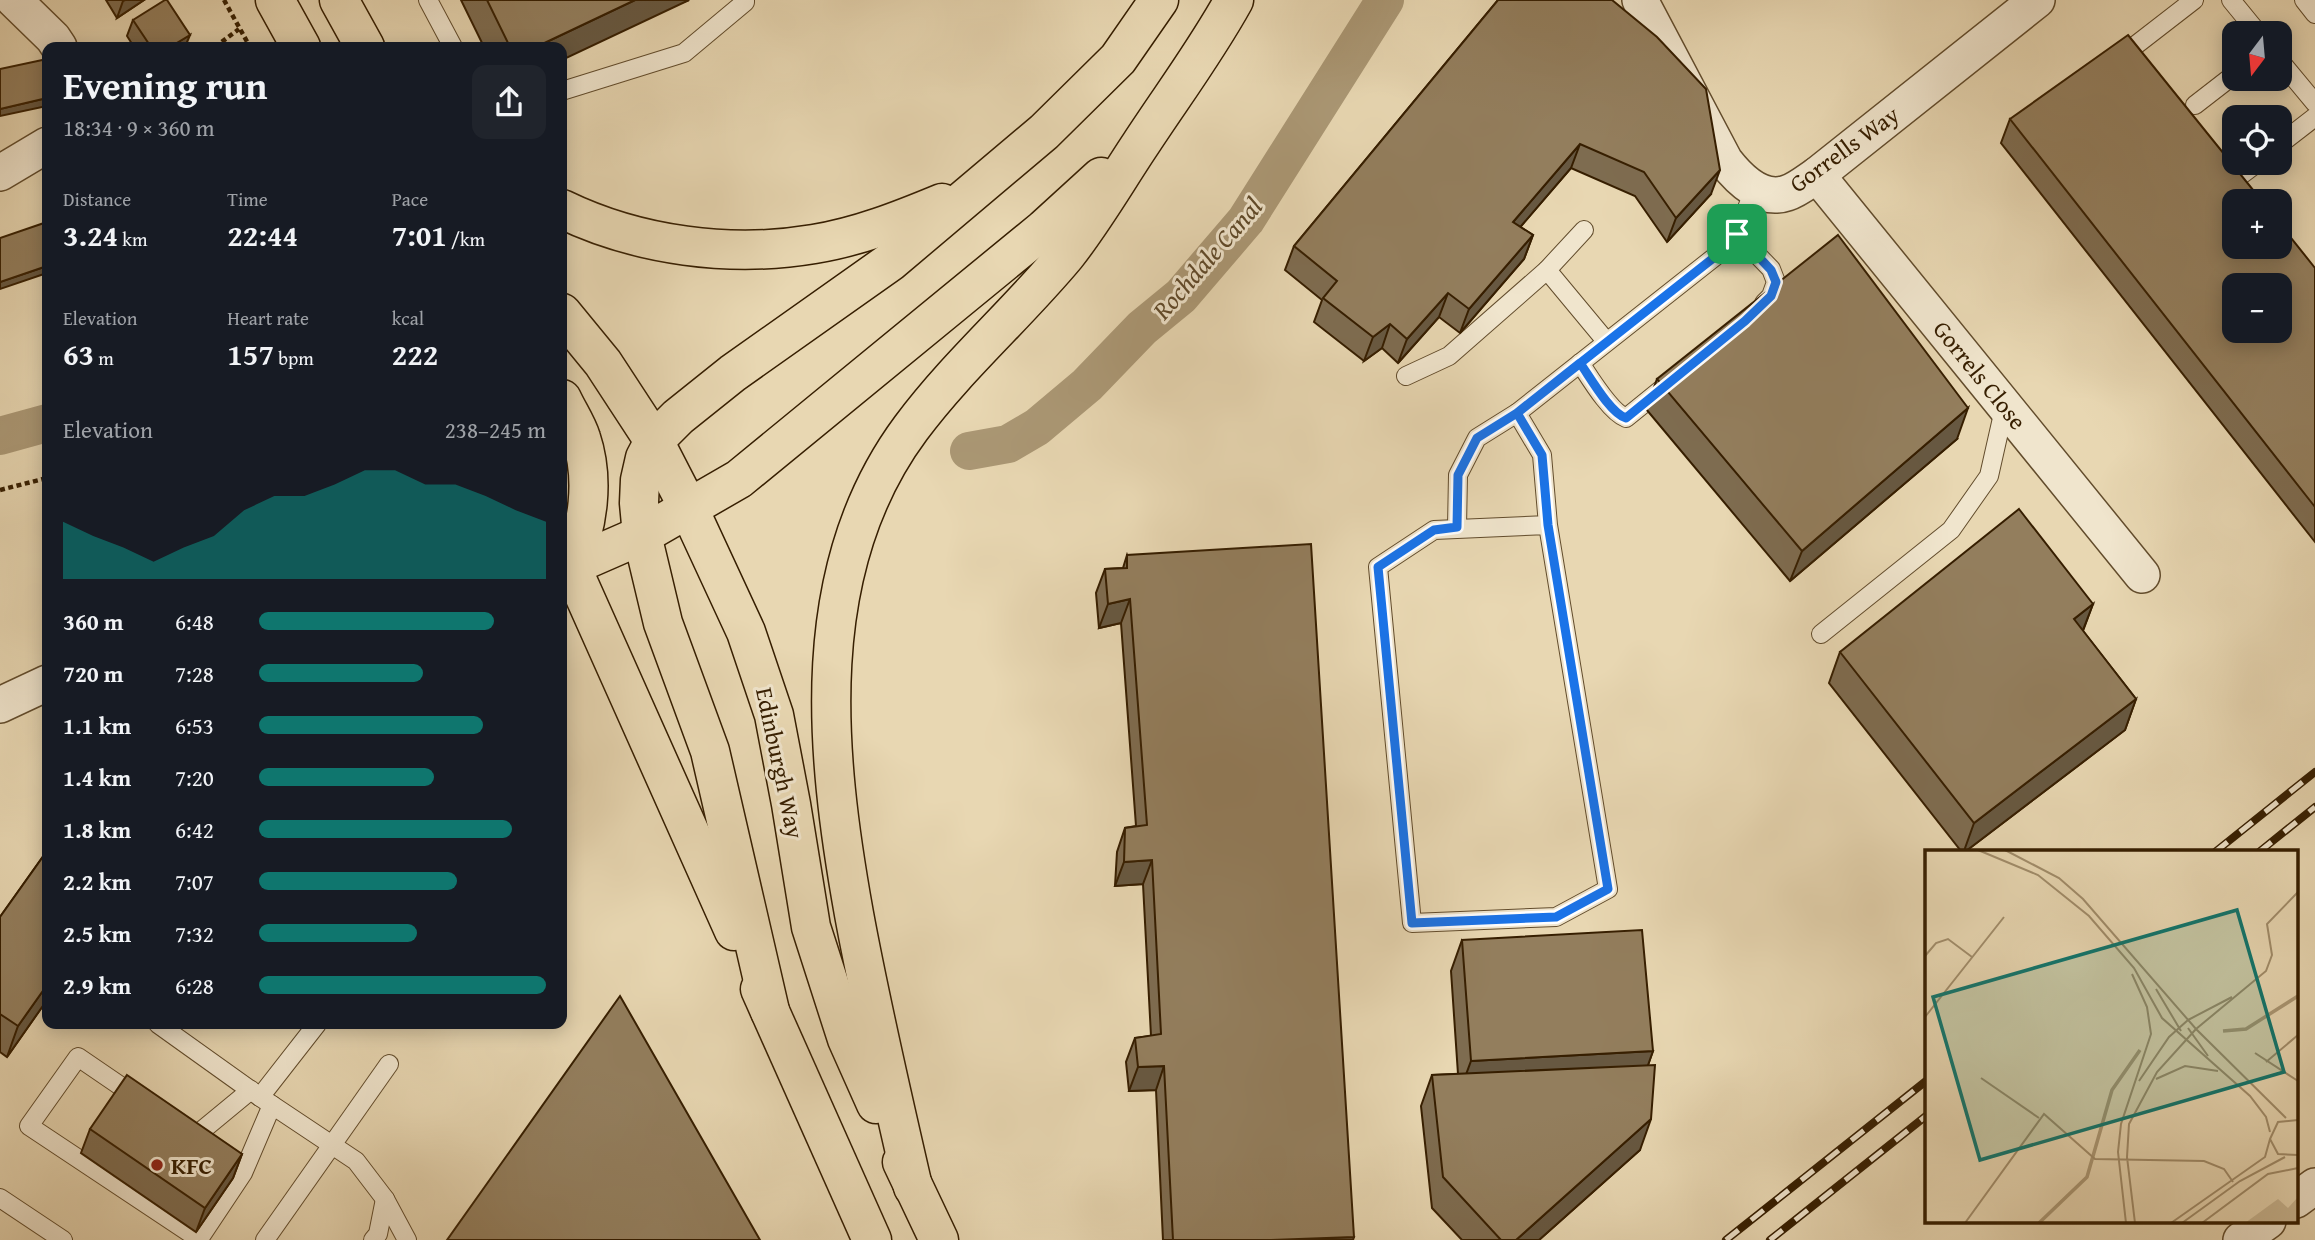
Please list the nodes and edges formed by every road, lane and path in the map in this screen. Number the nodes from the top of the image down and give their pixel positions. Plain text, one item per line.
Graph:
1 (14, 0) edge
2 (224, 0) edge
3 (275, 0) edge
4 (339, 0) edge
5 (428, 0) edge
6 (745, 0) edge
7 (1159, 0) edge
8 (1234, 0) edge
9 (1640, 0) edge
10 (2037, 0) edge
11 (2194, 0) edge
12 (2231, 0) edge
13 (2304, 0) edge
14 (2315, 14) edge
15 (2248, 21) edge
16 (240, 29) junction
17 (56, 42) edge
18 (222, 42) edge
19 (247, 42) edge
20 (298, 42) edge
21 (363, 42) edge
22 (450, 42) edge
23 (2132, 48) edge
24 (2292, 75) edge
25 (2222, 84) edge
26 (567, 89) edge
27 (2315, 103) edge
28 (2195, 105) dead end
29 (2315, 117) edge
30 (2292, 135) edge
31 (1144, 138) junction
32 (42, 148) edge
33 (0, 173) edge
34 (1817, 175) junction
35 (973, 190) junction
36 (1755, 190) junction
37 (567, 212) edge
38 (1584, 230) dead end
39 (1737, 234) junction
40 (1547, 270) junction
41 (1754, 313) edge
42 (567, 319) edge
43 (1606, 341) junction
44 (1580, 363) junction
45 (1681, 374) edge
46 (1406, 376) dead end
47 (2005, 405) junction
48 (567, 409) edge
49 (1517, 413) junction
50 (654, 441) junction
51 (574, 471) edge
52 (42, 479) edge
53 (0, 490) edge
54 (689, 509) junction
55 (1548, 525) junction
56 (1457, 527) junction
57 (642, 535) junction
58 (567, 559) edge
59 (567, 560) edge
60 (567, 565) edge
61 (2142, 575) dead end
62 (1821, 634) dead end
63 (42, 685) edge
64 (0, 705) edge
65 (770, 1011) junction
66 (165, 1029) edge
67 (313, 1029) edge
68 (389, 1064) dead end
69 (261, 1097) junction
70 (152, 1108) edge
71 (173, 1122) edge
72 (332, 1145) junction
73 (2315, 1186) edge
74 (913, 1187) junction
75 (0, 1198) edge
76 (385, 1199) junction
77 (2298, 1199) edge
78 (2267, 1222) edge
79 (63, 1240) edge
80 (265, 1240) edge
81 (373, 1240) edge
82 (407, 1240) edge
83 (872, 1240) edge
84 (939, 1240) edge
85 (2241, 1240) edge

1 - 17 street
2 - 16 path
3 - 20 highway
4 - 21 highway
5 - 22 lane
6 - 26 lane
7 - 35 highway
8 - 31 highway
9 - 36 street, Gorrells Way
10 - 34 street, Gorrells Way
11 - 23 lane
12 - 15 lane
13 - 14 lane
16 - 18 path
16 - 19 path
24 - 27 lane
25 - 28 lane
29 - 30 lane
31 - 54 highway
31 - 74 highway
32 - 33 street
34 - 36 street, Gorrells Way
34 - 47 street, Gorrels Close
35 - 37 highway
35 - 50 highway
36 - 39 lane
38 - 40 lane
39 - 41 lane
39 - 43 lane
40 - 43 lane
40 - 46 lane
42 - 50 highway, Edinburgh Way
43 - 44 lane
44 - 45 lane
44 - 49 lane
47 - 61 street, Gorrels Close
47 - 62 lane
48 - 51 highway
49 - 55 lane
49 - 56 lane
50 - 51 highway
50 - 54 highway, Edinburgh Way
50 - 57 highway
51 - 58 highway
52 - 53 path
54 - 57 highway
54 - 74 highway, Edinburgh Way
55 - 56 lane
55 - 56 lane
57 - 59 highway
57 - 65 highway
60 - 65 highway
63 - 64 street
65 - 83 highway
66 - 69 lane
67 - 69 lane
68 - 72 lane
69 - 70 lane
69 - 71 lane
69 - 72 lane
72 - 76 lane
72 - 80 lane
73 - 77 street
74 - 84 highway, Edinburgh Way
75 - 79 lane
76 - 81 lane
76 - 82 lane
78 - 85 street

